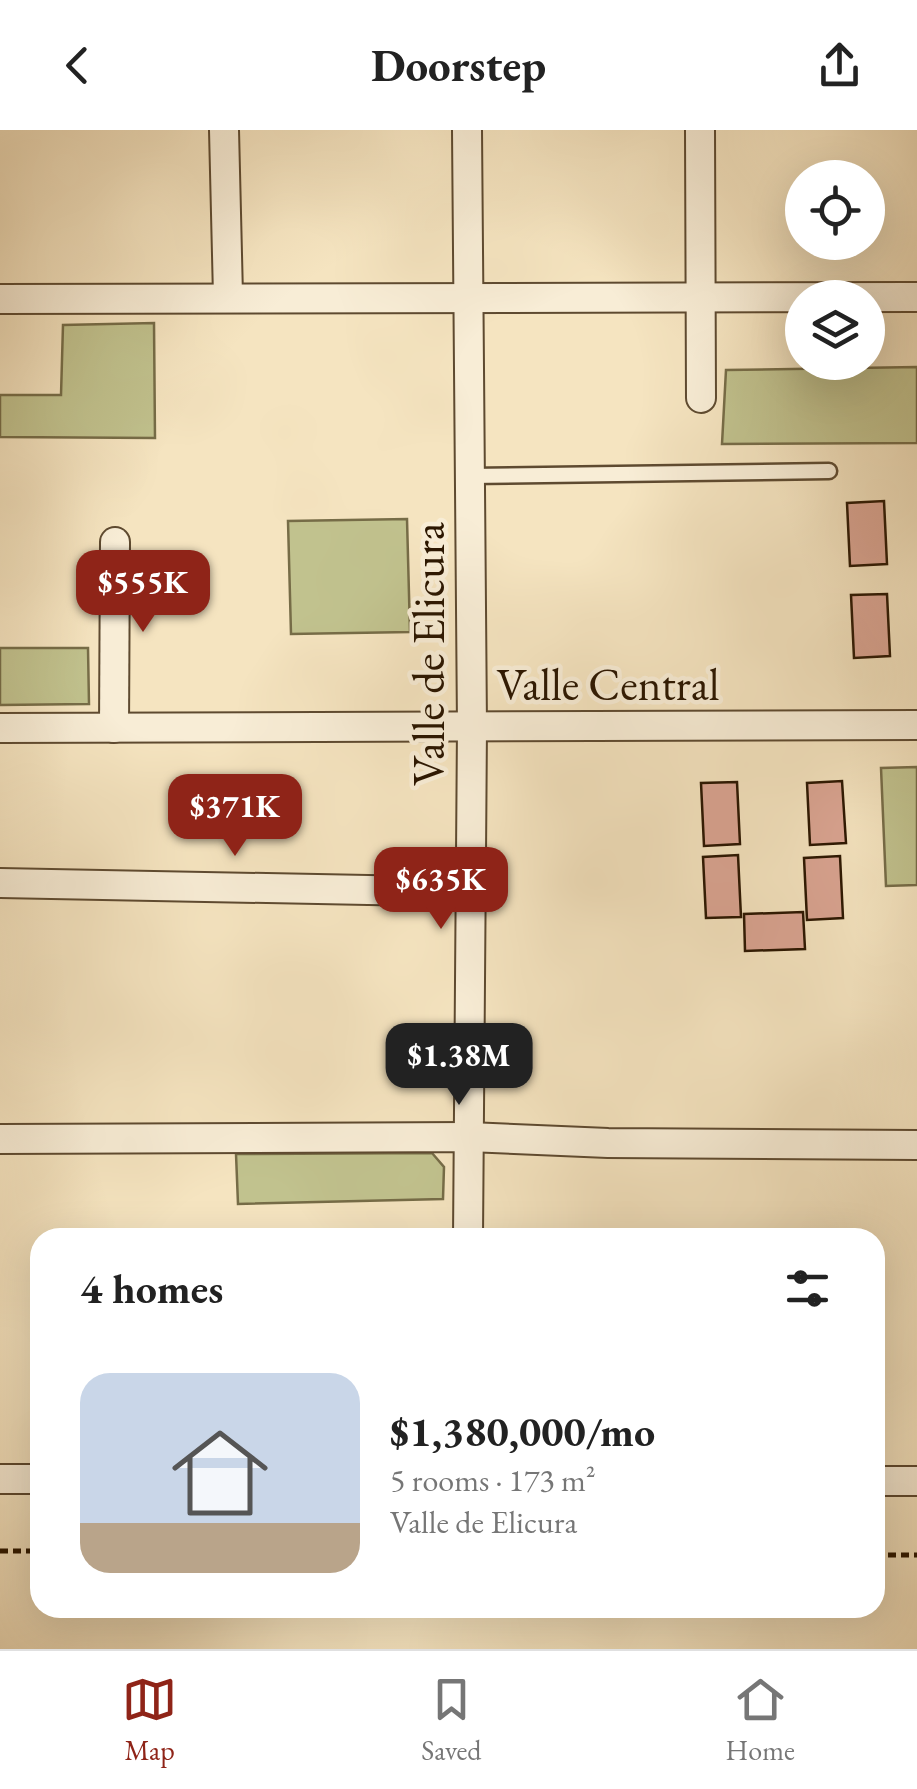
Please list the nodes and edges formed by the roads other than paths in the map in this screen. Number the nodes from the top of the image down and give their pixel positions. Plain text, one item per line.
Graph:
1 (224, 130) edge
2 (467, 130) edge
3 (700, 130) edge
4 (228, 296) junction
5 (917, 296) edge
6 (699, 297) junction
7 (469, 298) junction
8 (0, 299) edge
9 (701, 398) dead end
10 (829, 471) dead end
11 (469, 476) junction
12 (115, 542) dead end
13 (917, 725) edge
14 (472, 727) junction
15 (0, 728) edge
16 (114, 728) junction
17 (0, 884) edge
18 (470, 892) junction
19 (469, 1137) junction
20 (0, 1139) edge
21 (917, 1145) edge
22 (468, 1228) edge
23 (0, 1480) edge
24 (30, 1480) edge
25 (885, 1482) edge
26 (917, 1482) edge

1 - 4 street
2 - 7 street, Valle de Elicura
3 - 6 street
4 - 7 street
4 - 8 street
5 - 6 street
6 - 7 street
6 - 9 street
7 - 11 street, Valle de Elicura
10 - 11 lane
11 - 14 street, Valle de Elicura
12 - 16 street
13 - 14 street, Valle Central
14 - 16 street, Valle Central
14 - 18 street, Valle de Elicura
15 - 16 street, Valle Central
17 - 18 street
18 - 19 street, Valle de Elicura
19 - 20 street
19 - 21 street
19 - 22 street, Valle de Elicura
23 - 24 street
25 - 26 street

